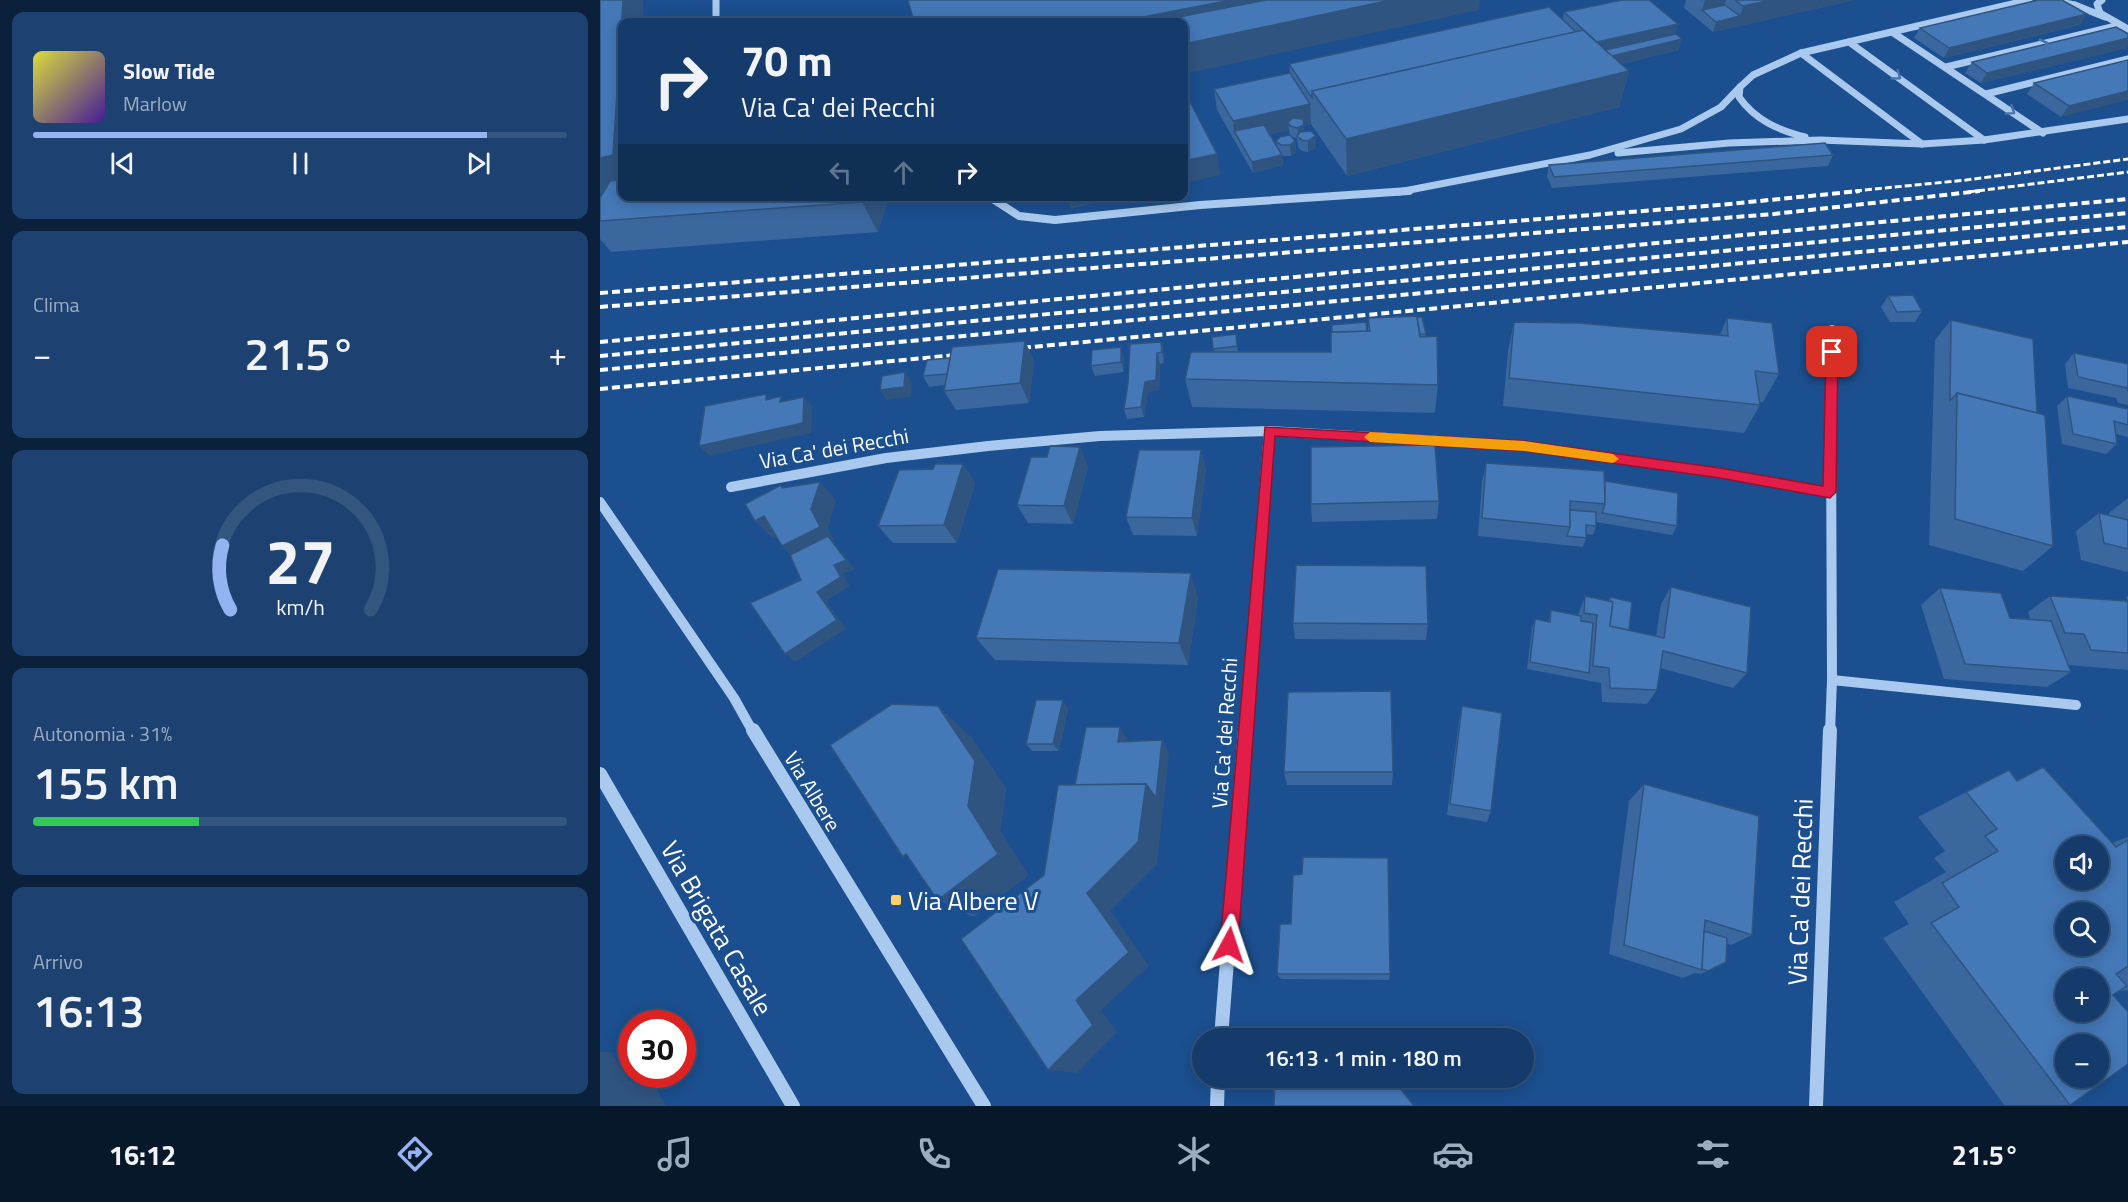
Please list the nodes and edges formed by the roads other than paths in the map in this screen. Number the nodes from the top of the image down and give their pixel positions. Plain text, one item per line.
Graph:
1 (716, 0) edge
2 (2029, 0) edge
3 (2049, 0) edge
4 (2102, 0) edge
5 (2105, 17) junction
6 (716, 18) edge
7 (2120, 25) junction
8 (2128, 29) edge
9 (1892, 32) junction
10 (1849, 42) junction
11 (1801, 53) junction
12 (2128, 59) edge
13 (1946, 68) junction
14 (1740, 87) junction
15 (1986, 94) junction
16 (2128, 119) edge
17 (2043, 133) junction
18 (1820, 140) junction
19 (1984, 140) junction
20 (1922, 144) junction
21 (1590, 155) junction
22 (996, 201) edge
23 (1833, 328) dead end
24 (1269, 431) junction
25 (731, 487) dead end
26 (1830, 492) junction
27 (600, 502) edge
28 (1832, 680) junction
29 (2076, 705) dead end
30 (600, 774) edge
31 (1222, 1028) edge
32 (1218, 1088) edge
33 (793, 1106) edge
34 (984, 1106) edge
35 (1217, 1106) edge
36 (1816, 1106) edge

1 - 6 street
2 - 9 street
3 - 5 street
4 - 5 street
5 - 7 street
7 - 8 street
13 -> 7 street
9 - 10 street
9 - 13 street
10 - 11 street
10 -> 19 street
11 - 14 street
11 - 20 street
12 - 15 street
13 - 15 street
14 - 18 street
14 - 21 street
15 -> 17 street
16 - 17 street
17 - 19 street
18 - 20 street
18 - 21 street
19 - 20 street
21 - 22 street
23 - 26 street, Via Ca' dei Recchi
24 - 25 street, Via Ca' dei Recchi
24 - 26 street, Via Ca' dei Recchi
24 - 31 street, Via Ca' dei Recchi
26 - 28 street, Via Ca' dei Recchi
27 - 34 street, Via Albere
28 - 29 street
28 - 36 street, Via Ca' dei Recchi
30 - 33 street, Via Brigata Casale
32 - 35 street

